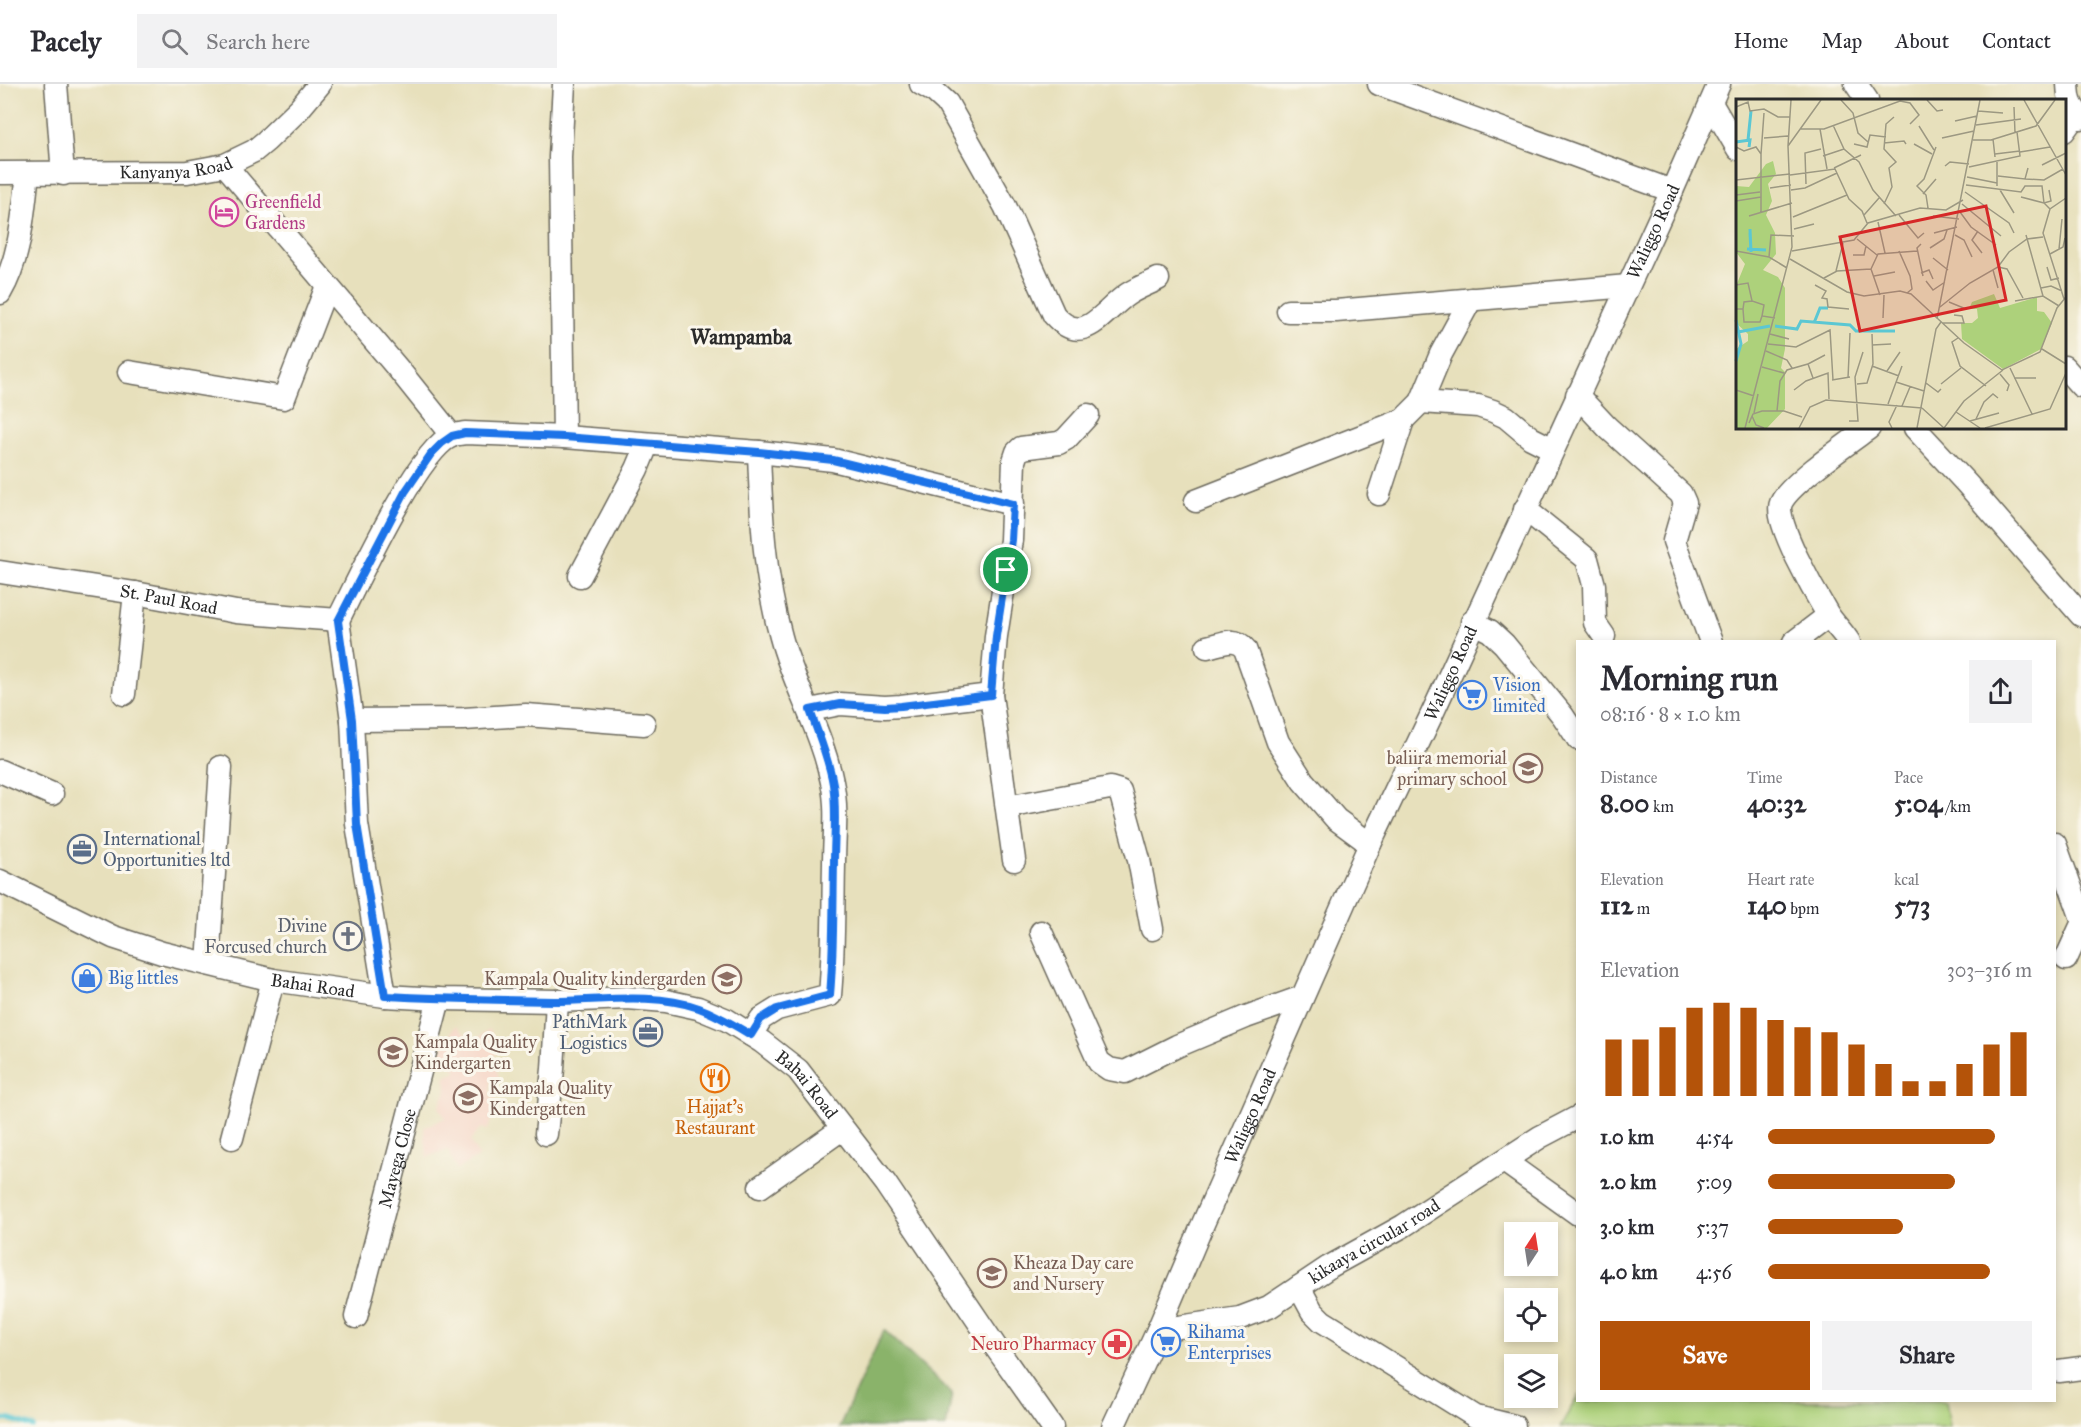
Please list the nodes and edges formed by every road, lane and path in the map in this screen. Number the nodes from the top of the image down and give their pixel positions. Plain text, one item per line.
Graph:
1 (56, 84) edge
2 (320, 84) edge
3 (564, 84) edge
4 (921, 84) edge
5 (1379, 84) edge
6 (1856, 84) edge
7 (2068, 84) edge
8 (1715, 93) edge
9 (1866, 99) edge
10 (2074, 121) edge
11 (1736, 146) edge
12 (225, 165) junction
13 (0, 172) edge
14 (28, 173) junction
15 (63, 174) junction
16 (1672, 191) junction
17 (1158, 279) dead end
18 (327, 286) junction
19 (1628, 286) junction
20 (0, 293) edge
21 (1471, 299) junction
22 (1288, 311) dead end
23 (2066, 369) edge
24 (129, 372) dead end
25 (2081, 386) edge
26 (1578, 395) junction
27 (1421, 402) junction
28 (1088, 415) dead end
29 (1403, 420) junction
30 (1868, 429) edge
31 (1917, 429) edge
32 (452, 436) junction
33 (564, 437) junction
34 (647, 445) junction
35 (1553, 449) junction
36 (759, 452) junction
37 (1379, 494) dead end
38 (1196, 501) dead end
39 (1013, 504) junction
40 (1525, 509) junction
41 (0, 572) edge
42 (580, 576) dead end
43 (135, 593) junction
44 (1828, 615) junction
45 (2081, 615) edge
46 (338, 621) junction
47 (1473, 622) junction
48 (1604, 636) dead end
49 (1710, 640) edge
50 (1797, 640) edge
51 (1847, 640) edge
52 (1207, 647) dead end
53 (124, 694) dead end
54 (991, 695) junction
55 (810, 710) junction
56 (352, 720) junction
57 (644, 724) dead end
58 (1576, 736) edge
59 (221, 768) dead end
60 (0, 771) edge
61 (52, 794) dead end
62 (1007, 807) junction
63 (1370, 844) junction
64 (2056, 847) edge
65 (1014, 860) dead end
66 (0, 881) edge
67 (2081, 916) edge
68 (2081, 926) edge
69 (1152, 929) dead end
70 (1041, 932) dead end
71 (2067, 962) edge
72 (208, 964) junction
73 (273, 980) junction
74 (385, 996) junction
75 (1302, 997) junction
76 (439, 999) junction
77 (557, 1001) junction
78 (751, 1035) junction
79 (1576, 1118) edge
80 (842, 1129) junction
81 (546, 1134) dead end
82 (232, 1138) dead end
83 (1504, 1161) junction
84 (760, 1187) dead end
85 (1576, 1213) edge
86 (1299, 1287) junction
87 (356, 1317) dead end
88 (1158, 1330) junction
89 (1514, 1426) edge
90 (1052, 1427) edge
91 (1113, 1427) edge

1 - 15 street
2 - 12 street, Kanyanya Road
3 - 33 street
4 - 17 street
5 - 16 street
6 - 9 street
7 - 10 street
8 - 11 street
8 - 16 street, Waliggo Road
12 - 15 street, Kanyanya Road
12 - 18 street
13 - 14 street, Kanyanya Road
14 - 15 street, Kanyanya Road
14 - 20 street
16 - 19 street, Waliggo Road
18 - 24 street
18 - 32 street
19 - 21 street
19 - 26 street, Waliggo Road
21 - 22 street
21 - 27 street
23 - 25 street
26 - 35 street, Waliggo Road
26 - 49 street
27 - 29 street
27 - 35 street
28 - 39 street
29 - 37 street
29 - 38 street
30 - 44 street
31 - 45 street
32 - 33 street
32 - 46 street
33 - 34 street
34 - 36 street
34 - 42 street
35 - 40 street, Waliggo Road
36 - 39 street
36 - 55 street
39 - 54 street
40 - 47 street, Waliggo Road
40 - 48 street
41 - 43 street, St. Paul Road
43 - 46 street, St. Paul Road
43 - 53 street
44 - 50 street
44 - 51 street
46 - 56 street
47 - 58 street
47 - 63 street, Waliggo Road
52 - 63 street
54 - 55 street
54 - 62 street
55 - 78 street
56 - 57 street
56 - 74 street
59 - 72 street
60 - 61 street
62 - 65 street
62 - 69 street
63 - 75 street, Waliggo Road
64 - 67 street
66 - 72 street, Bahai Road
68 - 71 street
70 - 75 street
72 - 73 street, Bahai Road
73 - 74 street, Bahai Road
73 - 82 street
74 - 76 street, Bahai Road
75 - 88 street, Waliggo Road
76 - 77 street, Bahai Road
76 - 87 street, Mayega Close
77 - 78 street, Bahai Road
77 - 81 street
78 - 80 street, Bahai Road
79 - 83 street, kikaaya circular road
80 - 84 street
80 - 90 street, Bahai Road
83 - 85 street
83 - 86 street, kikaaya circular road
86 - 88 street, kikaaya circular road
86 - 89 street
88 - 91 street, Waliggo Road

